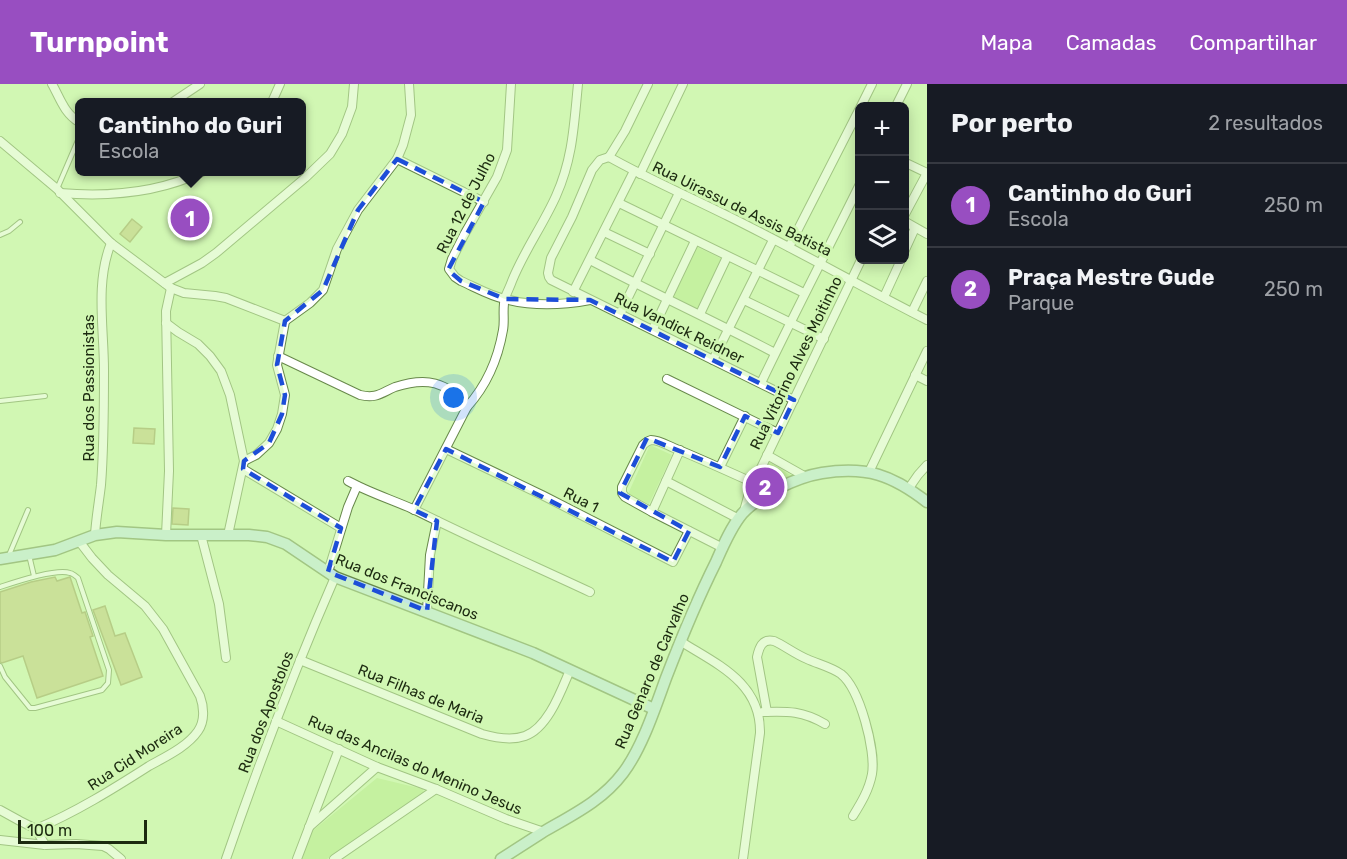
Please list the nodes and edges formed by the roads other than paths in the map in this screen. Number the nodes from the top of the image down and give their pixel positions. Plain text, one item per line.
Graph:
1 (52, 84) edge
2 (200, 84) edge
3 (280, 84) edge
4 (354, 84) edge
5 (409, 84) edge
6 (511, 84) edge
7 (578, 84) edge
8 (648, 84) edge
9 (683, 84) edge
10 (872, 84) edge
11 (907, 84) edge
12 (179, 98) edge
13 (274, 98) edge
14 (863, 102) edge
15 (898, 102) edge
16 (855, 117) edge
17 (75, 119) edge
18 (0, 141) edge
19 (75, 148) edge
20 (609, 156) junction
21 (397, 159) junction
22 (909, 164) edge
23 (637, 172) junction
24 (927, 173) edge
25 (190, 176) edge
26 (58, 191) junction
27 (679, 194) junction
28 (855, 198) edge
29 (484, 202) junction
30 (619, 203) junction
31 (907, 210) edge
32 (20, 222) dead end
33 (909, 224) edge
34 (664, 225) junction
35 (915, 228) junction
36 (604, 232) junction
37 (927, 234) edge
38 (0, 235) edge
39 (773, 240) junction
40 (695, 241) junction
41 (909, 241) edge
42 (111, 243) junction
43 (789, 247) junction
44 (650, 254) junction
45 (727, 257) junction
46 (590, 260) junction
47 (821, 263) junction
48 (859, 264) edge
49 (899, 264) edge
50 (757, 271) junction
51 (851, 279) junction
52 (927, 281) edge
53 (635, 283) junction
54 (168, 286) junction
55 (573, 292) junction
56 (804, 293) junction
57 (884, 297) junction
58 (505, 299) junction
59 (669, 299) junction
60 (590, 300) junction
61 (744, 300) junction
62 (912, 312) junction
63 (700, 314) junction
64 (620, 315) junction
65 (927, 320) edge
66 (285, 321) junction
67 (790, 322) junction
68 (166, 323) junction
69 (729, 328) junction
70 (653, 329) junction
71 (824, 339) junction
72 (927, 351) edge
73 (775, 352) junction
74 (278, 356) junction
75 (713, 360) junction
76 (915, 375) junction
77 (667, 379) dead end
78 (927, 381) edge
79 (761, 383) junction
80 (45, 396) dead end
81 (0, 400) edge
82 (794, 400) junction
83 (467, 407) junction
84 (745, 416) junction
85 (778, 433) junction
86 (446, 448) junction
87 (680, 450) junction
88 (767, 455) junction
89 (243, 465) junction
90 (927, 465) edge
91 (720, 467) junction
92 (869, 472) junction
93 (807, 477) junction
94 (348, 481) dead end
95 (666, 482) junction
96 (754, 483) junction
97 (357, 486) junction
98 (909, 488) junction
99 (927, 502) edge
100 (28, 510) dead end
101 (414, 510) junction
102 (652, 512) junction
103 (741, 516) junction
104 (437, 521) junction
105 (341, 528) junction
106 (689, 531) junction
107 (94, 535) junction
108 (166, 535) junction
109 (201, 535) junction
110 (228, 535) junction
111 (79, 541) junction
112 (723, 548) junction
113 (29, 555) junction
114 (4, 559) edge
115 (332, 574) junction
116 (34, 576) junction
117 (0, 587) edge
118 (590, 592) dead end
119 (427, 611) junction
120 (680, 641) junction
121 (226, 658) dead end
122 (300, 660) junction
123 (0, 666) edge
124 (570, 670) junction
125 (654, 709) junction
126 (763, 712) junction
127 (276, 721) junction
128 (825, 724) dead end
129 (339, 749) junction
130 (377, 767) junction
131 (436, 789) junction
132 (0, 810) edge
133 (853, 816) dead end
134 (308, 828) junction
135 (36, 829) junction
136 (544, 832) junction
137 (0, 840) edge
138 (45, 845) junction
139 (121, 859) edge
140 (226, 859) edge
141 (297, 859) edge
142 (334, 859) edge
143 (501, 859) edge
144 (743, 859) edge

1 - 17 street
2 - 12 street
3 - 13 street
4 - 54 street
5 - 21 street
6 - 29 street, Rua 12 de Julho
7 - 58 street
8 - 20 street
9 - 23 street
10 - 14 street
11 - 15 street
16 - 43 street
18 - 26 street
19 - 26 lane
20 - 23 street, Rua Uirassu de Assis Batista
20 - 55 street, Rua Vandick Reidner
21 - 29 street
21 - 66 street
22 - 24 street
23 - 27 street, Rua Uirassu de Assis Batista
23 - 30 street
24 - 31 street
25 - 26 street
26 - 42 street
27 - 34 street
27 - 39 street, Rua Uirassu de Assis Batista
28 - 47 street
29 - 58 street, Rua 12 de Julho
30 - 34 street
30 - 36 street
32 - 38 lane
33 - 35 street
34 - 40 street
34 - 44 street
35 - 37 street
35 - 41 street
36 - 44 street
36 - 46 street
39 - 43 street, Rua Uirassu de Assis Batista
39 - 50 street
40 - 45 street
40 - 59 street
42 - 54 street
42 - 107 street, Rua dos Passionistas
43 - 47 street, Rua Uirassu de Assis Batista
44 - 53 street
45 - 50 street
45 - 63 street
46 - 53 street
46 - 55 street
47 - 51 street, Rua Uirassu de Assis Batista
47 - 56 street
48 - 51 street, Rua Vitorino Alves Moitinho
49 - 57 street
50 - 56 street
50 - 61 street
51 - 57 street, Rua Uirassu de Assis Batista
51 - 71 street, Rua Vitorino Alves Moitinho
52 - 62 street
53 - 59 street
53 - 64 street
54 - 66 street
54 - 68 street
55 - 60 street, Rua Vandick Reidner
56 - 67 street
57 - 62 street, Rua Uirassu de Assis Batista
58 - 60 street
58 - 83 street
59 - 63 street
59 - 70 street
60 - 64 street, Rua Vandick Reidner
61 - 67 street
61 - 69 street
62 - 65 street, Rua Uirassu de Assis Batista
63 - 69 street
64 - 70 street, Rua Vandick Reidner
66 - 74 street
67 - 71 street
67 - 73 street
68 - 89 street
68 - 108 street
69 - 73 street
69 - 75 street
70 - 75 street, Rua Vandick Reidner
71 - 82 street, Rua Vitorino Alves Moitinho
72 - 76 street
73 - 79 street
74 - 83 street
74 - 89 street
75 - 79 street, Rua Vandick Reidner
76 - 78 street
76 - 92 street
77 - 84 street
79 - 82 street, Rua Vandick Reidner
80 - 81 lane
82 - 85 street, Rua Vitorino Alves Moitinho
83 - 86 street
84 - 85 street
84 - 91 street
85 - 88 street, Rua Vitorino Alves Moitinho
86 - 101 street
86 - 106 street, Rua 1
87 - 91 street
87 - 95 street
87 - 102 street
88 - 93 street
88 - 96 street, Rua Vitorino Alves Moitinho
89 - 105 street
89 - 110 street
90 - 98 street
91 - 96 street
92 - 93 street
92 - 98 street
93 - 103 street
94 - 97 street
95 - 102 street
95 - 103 street
96 - 103 street, Rua Vitorino Alves Moitinho
97 - 101 street
97 - 105 street, Rua dos Apostolos
98 - 99 street
100 - 114 lane
101 - 104 street
102 - 106 street
103 - 112 street, Rua Genaro de Carvalho
104 - 118 street
104 - 119 street
105 - 115 street, Rua dos Apostolos
106 - 112 street
107 - 108 street, Rua dos Franciscanos
107 - 111 street, Rua dos Franciscanos
108 - 109 street, Rua dos Franciscanos
109 - 110 street, Rua dos Franciscanos
109 - 121 street
110 - 115 street, Rua dos Franciscanos
111 - 113 street, Rua dos Franciscanos
111 - 135 street, Rua Cid Moreira
112 - 120 street, Rua Genaro de Carvalho
113 - 114 street, Rua dos Franciscanos
113 - 116 lane
115 - 119 street, Rua dos Franciscanos
115 - 122 street, Rua dos Apostolos
116 - 117 lane
116 - 123 lane
119 - 124 street, Rua dos Franciscanos
120 - 125 street, Rua Genaro de Carvalho
120 - 126 street
122 - 124 street, Rua Filhas de Maria
122 - 127 street, Rua dos Apostolos
124 - 125 street, Rua dos Franciscanos
125 - 136 street, Rua Genaro de Carvalho
126 - 128 street
126 - 133 street
126 - 144 street
127 - 129 street, Rua das Ancilas do Menino Jesus
127 - 140 street, Rua dos Apostolos
129 - 130 street, Rua das Ancilas do Menino Jesus
129 - 134 street
130 - 131 street, Rua das Ancilas do Menino Jesus
130 - 134 street
131 - 136 street, Rua das Ancilas do Menino Jesus
131 - 142 street
132 - 135 street
134 - 141 street
135 - 138 street
136 - 143 street, Rua Genaro de Carvalho
137 - 138 street
138 - 139 street

